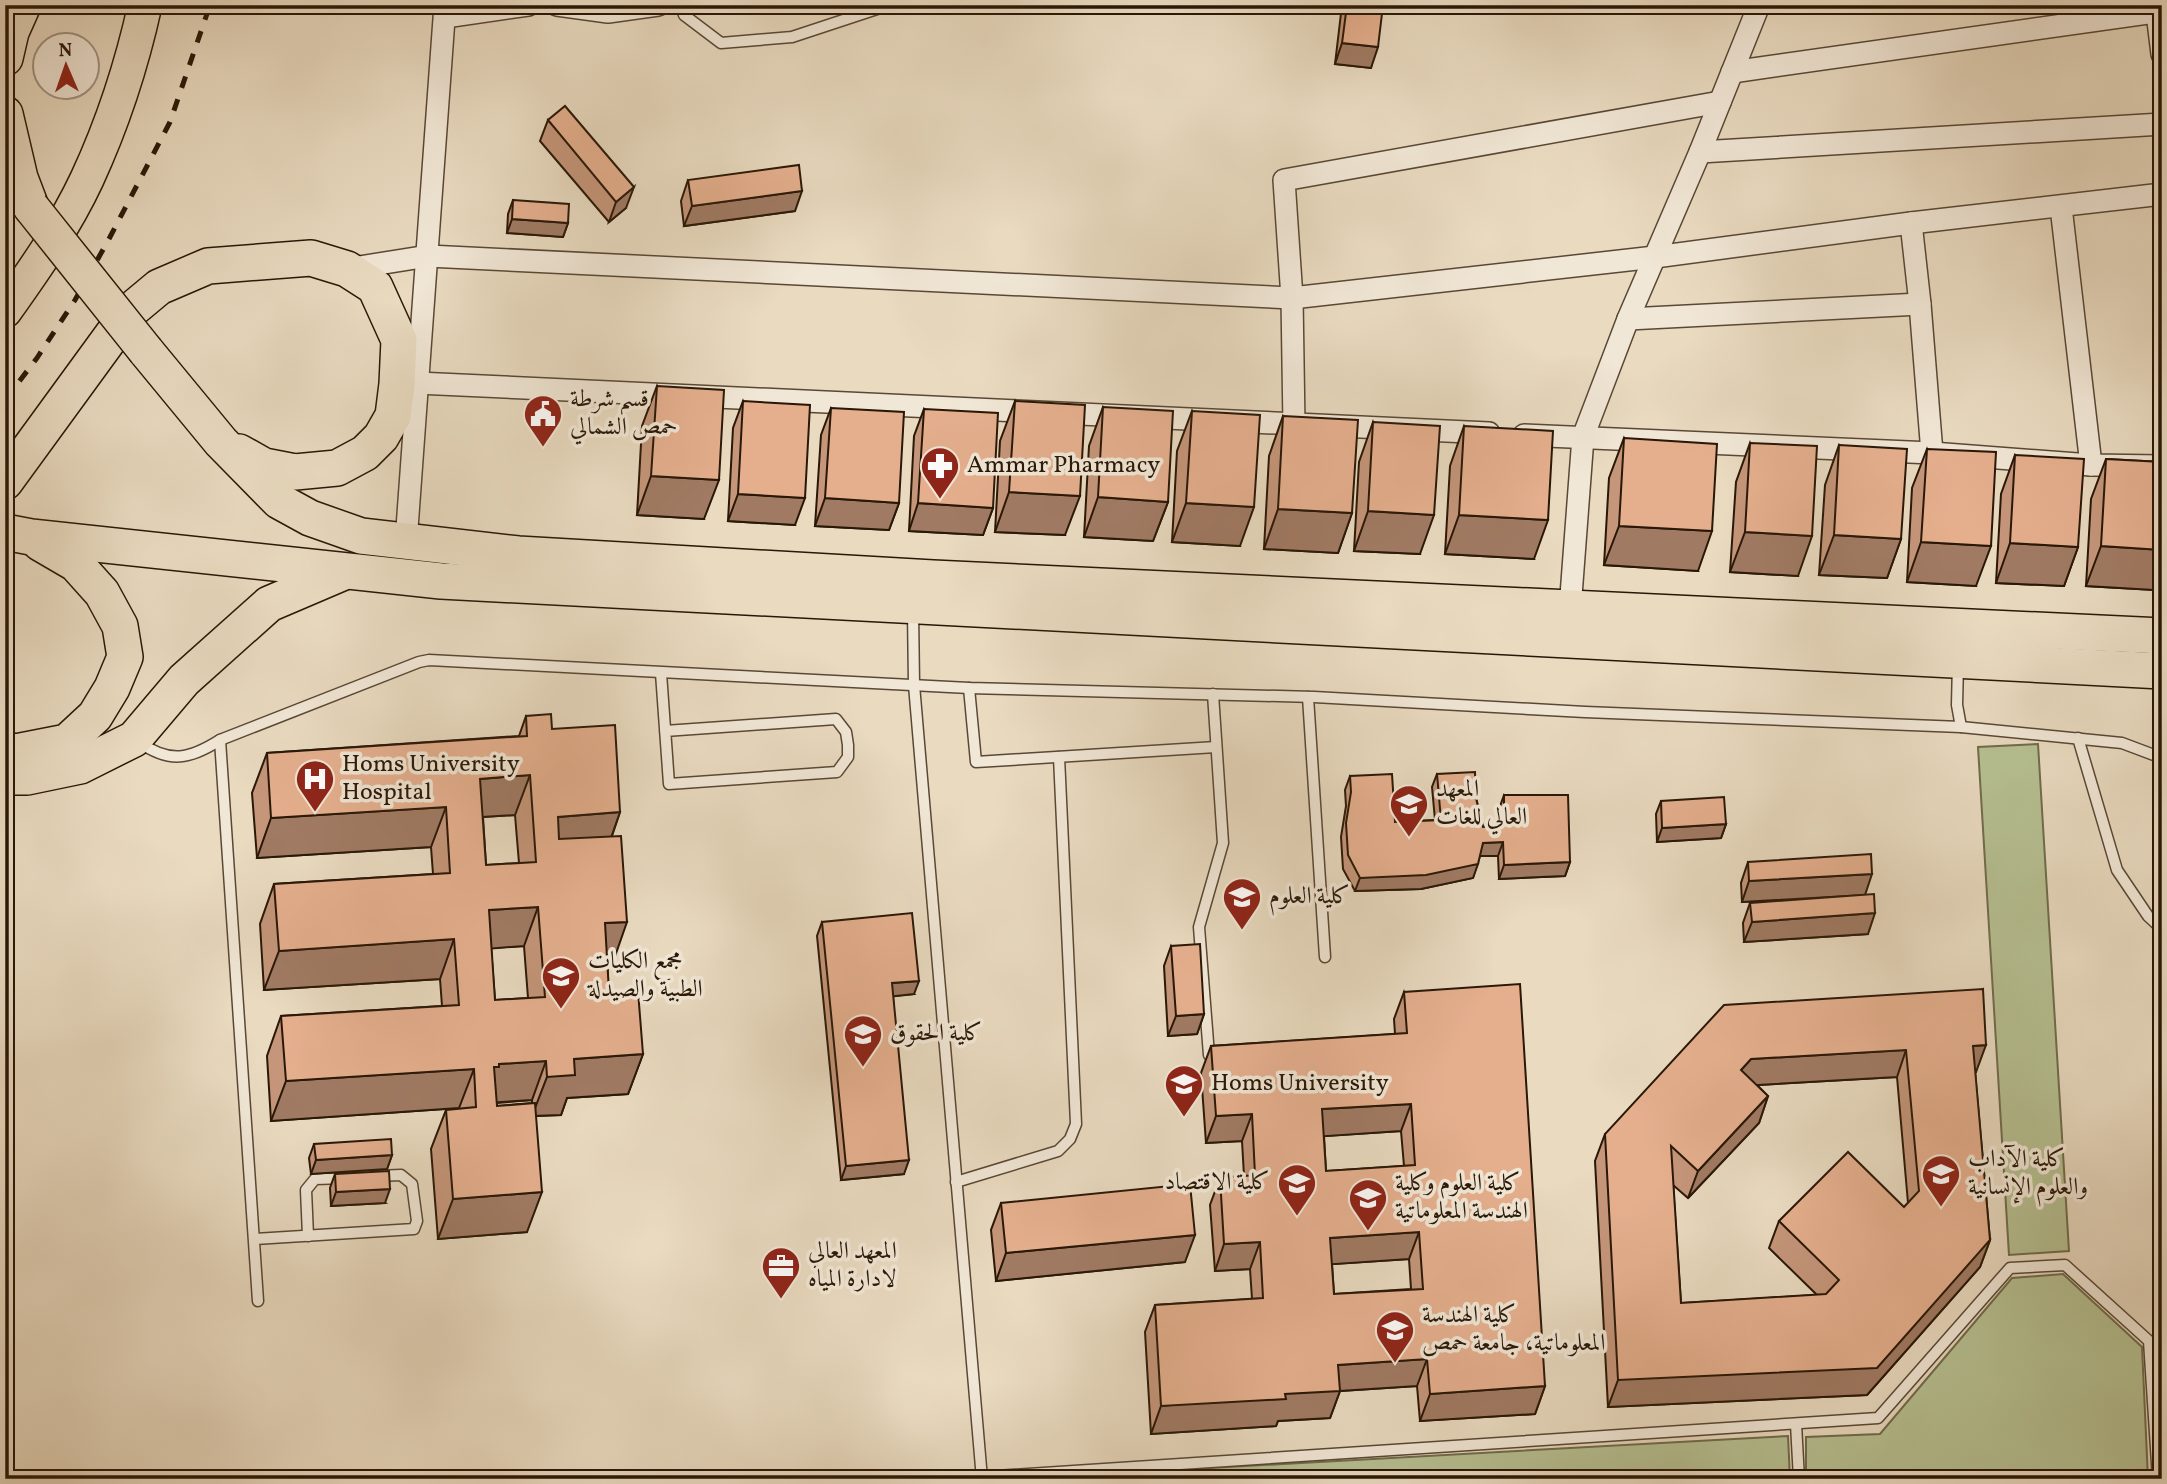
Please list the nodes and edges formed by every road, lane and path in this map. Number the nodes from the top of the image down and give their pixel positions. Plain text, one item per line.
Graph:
1 (23, 5) edge
2 (145, 5) edge
3 (528, 5) edge
4 (556, 5) edge
5 (658, 5) edge
6 (681, 5) edge
7 (889, 5) edge
8 (1759, 5) edge
9 (2158, 9) edge
10 (445, 11) edge
11 (2162, 54) edge
12 (5, 58) edge
13 (1732, 72) junction
14 (1720, 102) junction
15 (5, 114) edge
16 (2162, 124) edge
17 (1700, 152) junction
18 (5, 181) edge
19 (2162, 194) edge
20 (31, 207) junction
21 (2061, 207) junction
22 (1911, 223) junction
23 (428, 256) junction
24 (1655, 257) junction
25 (347, 269) junction
26 (1292, 298) junction
27 (1920, 304) junction
28 (5, 311) edge
29 (1628, 319) junction
30 (407, 384) junction
31 (1294, 426) junction
32 (1583, 437) junction
33 (221, 442) junction
34 (1932, 453) junction
35 (2091, 465) junction
36 (2162, 466) edge
37 (5, 482) edge
38 (18, 535) edge
39 (406, 542) junction
40 (347, 571) junction
41 (912, 605) junction
42 (1570, 609) junction
43 (2162, 636) edge
44 (1958, 660) junction
45 (2162, 671) edge
46 (661, 673) junction
47 (914, 685) junction
48 (969, 688) junction
49 (1213, 694) junction
50 (1308, 697) junction
51 (1961, 727) junction
52 (665, 731) junction
53 (2078, 738) junction
54 (134, 739) junction
55 (220, 740) junction
56 (1216, 747) junction
57 (5, 750) edge
58 (1059, 757) junction
59 (2162, 758) edge
60 (5, 777) edge
61 (2162, 929) edge
62 (1325, 957) dead end
63 (1209, 1055) edge
64 (352, 1177) edge
65 (364, 1177) edge
66 (956, 1182) junction
67 (308, 1236) junction
68 (255, 1239) junction
69 (258, 1301) dead end
70 (1796, 1424) junction
71 (982, 1478) edge
72 (1799, 1479) edge
73 (2158, 1479) edge

1 - 12 highway
2 - 28 main road
3 - 10 street
4 - 5 street
6 - 7 lane
8 - 13 street
9 - 11 street
9 - 13 street
10 - 23 street
13 - 14 street
14 - 17 street
14 - 26 street
15 - 20 highway
16 - 17 street
17 - 24 street
18 - 20 highway
19 - 21 street
20 - 33 highway, bridge
21 - 22 street
21 - 35 street
22 - 24 street
22 - 27 street
23 - 25 street
23 - 26 street
23 - 30 street
24 - 26 street
24 - 29 street
25 - 30 highway
25 - 37 highway
26 - 31 street
27 - 29 street
27 - 34 street
29 - 32 street
30 - 31 street
30 - 33 highway
30 - 39 street
31 - 32 street
32 - 34 street
32 - 42 street
33 - 39 highway
34 - 35 street
35 - 36 street
38 - 40 highway
38 - 57 highway
39 - 42 highway
40 - 41 highway
40 - 54 highway
41 - 44 highway
41 - 47 lane
42 - 43 highway
44 - 45 highway
44 - 51 lane
46 - 47 lane
46 - 52 lane
46 - 55 lane
47 - 48 lane
47 - 66 lane
48 - 49 lane
48 - 58 lane
49 - 50 lane
49 - 56 lane
50 - 51 lane
50 - 62 lane
51 - 53 lane
52 - 52 lane
53 - 59 lane
53 - 61 lane
54 - 55 lane
54 - 60 highway
55 - 68 lane
56 - 58 lane
56 - 63 lane
58 - 66 lane
64 - 67 lane
65 - 67 lane
66 - 71 lane
67 - 68 lane
68 - 69 lane
70 - 71 lane
70 - 72 lane
70 - 73 lane

